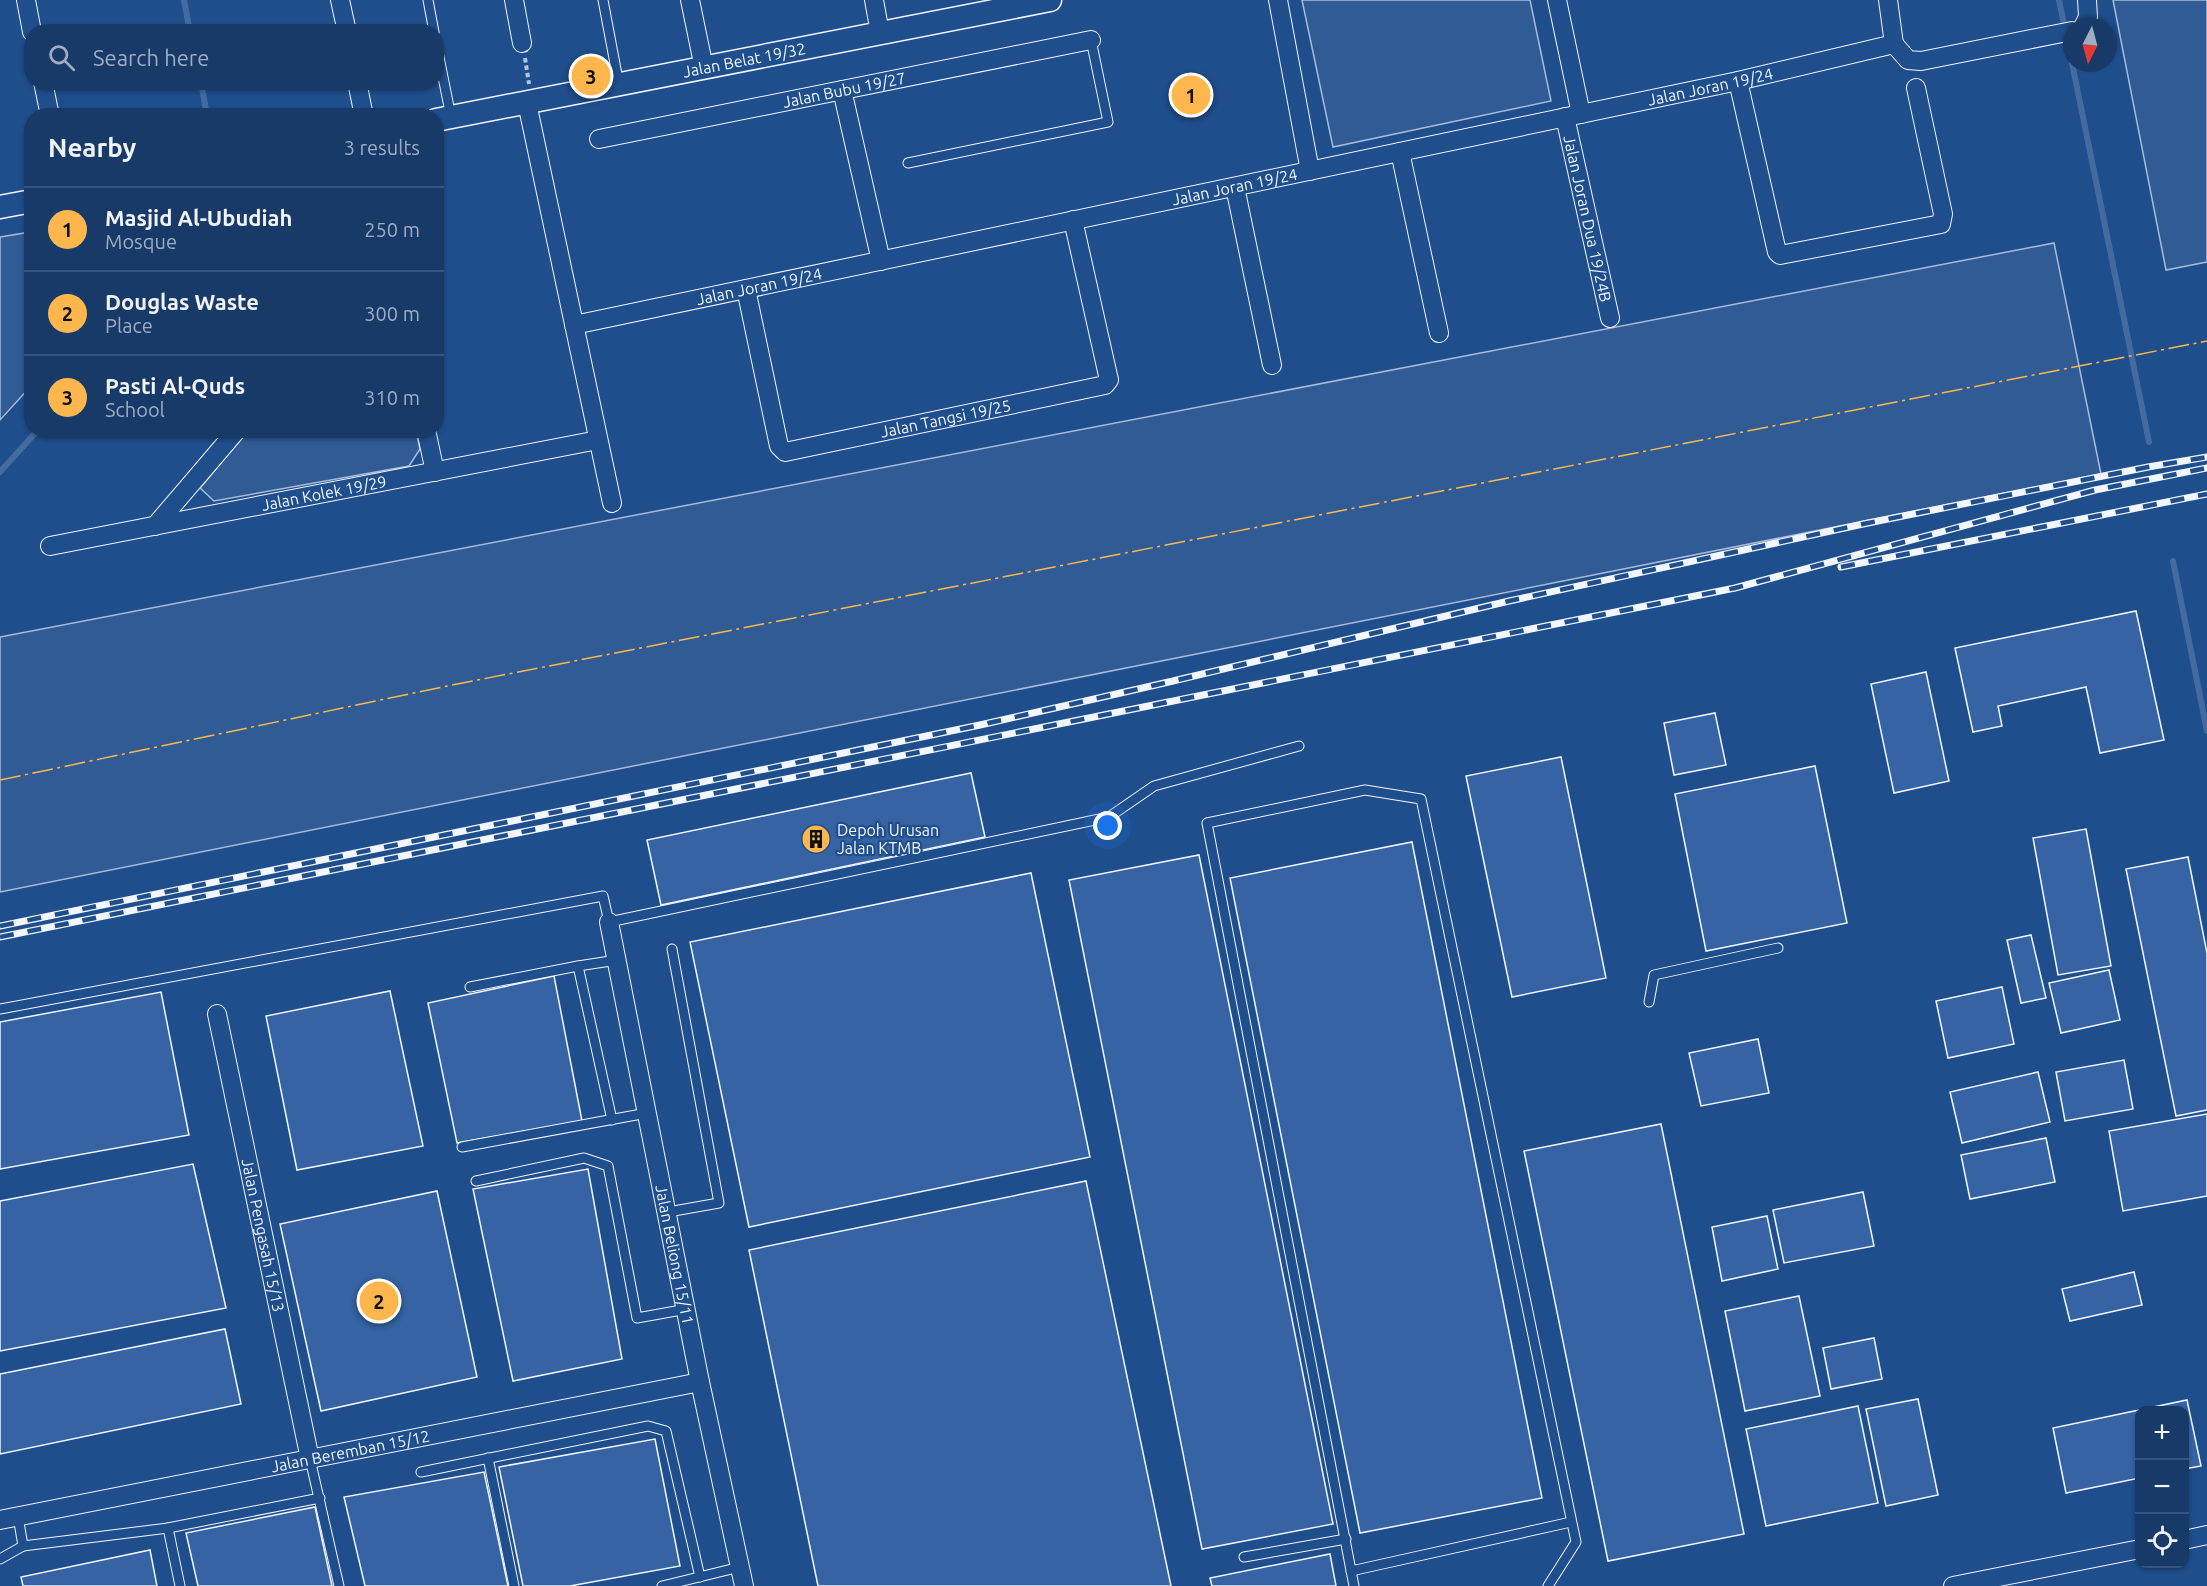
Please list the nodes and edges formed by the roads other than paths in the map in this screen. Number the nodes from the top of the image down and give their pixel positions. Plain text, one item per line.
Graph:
1 (26, 0) edge
2 (340, 0) edge
3 (428, 0) edge
4 (514, 0) edge
5 (603, 0) edge
6 (690, 0) edge
7 (874, 0) edge
8 (1050, 0) edge
9 (1278, 0) edge
10 (1557, 0) edge
11 (1888, 0) edge
12 (2087, 0) edge
13 (2088, 18) edge
14 (30, 24) edge
15 (344, 24) edge
16 (432, 24) edge
17 (880, 33) junction
18 (2063, 33) edge
19 (1091, 40) joint
20 (522, 43) road end
21 (1894, 44) junction
22 (704, 68) junction
23 (1738, 81) junction
24 (619, 85) junction
25 (1916, 88) dead end
26 (45, 90) edge
27 (359, 90) edge
28 (441, 90) edge
29 (842, 90) junction
30 (530, 102) junction
31 (48, 108) edge
32 (362, 108) edge
33 (443, 108) edge
34 (1573, 115) junction
35 (444, 119) edge
36 (598, 139) dead end
37 (1400, 152) junction
38 (908, 164) dead end
39 (1310, 171) junction
40 (1234, 187) junction
41 (24, 202) edge
42 (0, 207) edge
43 (1073, 220) junction
44 (881, 261) junction
45 (746, 289) junction
46 (1610, 318) dead end
47 (574, 325) junction
48 (1439, 333) dead end
49 (1272, 365) dead end
50 (230, 438) edge
51 (428, 438) edge
52 (598, 440) junction
53 (435, 472) junction
54 (612, 503) dead end
55 (155, 526) junction
56 (50, 546) dead end
57 (1299, 746) dead end
58 (609, 922) junction
59 (1778, 948) dead end
60 (672, 949) dead end
61 (616, 960) junction
62 (578, 966) junction
63 (470, 987) dead end
64 (1649, 1002) dead end
65 (0, 1010) edge
66 (217, 1014) dead end
67 (648, 1113) junction
68 (612, 1120) junction
69 (462, 1147) dead end
70 (476, 1181) dead end
71 (668, 1212) junction
72 (687, 1309) junction
73 (700, 1382) junction
74 (488, 1458) junction
75 (310, 1459) junction
76 (421, 1472) dead end
77 (320, 1498) junction
78 (9, 1518) edge
79 (1571, 1522) junction
80 (168, 1528) junction
81 (2207, 1535) edge
82 (1346, 1539) junction
83 (2189, 1539) edge
84 (23, 1546) junction
85 (2135, 1550) edge
86 (1244, 1557) dead end
87 (0, 1559) edge
88 (740, 1567) junction
89 (1351, 1571) junction
90 (700, 1577) junction
91 (180, 1586) edge
92 (339, 1586) edge
93 (514, 1586) edge
94 (662, 1586) edge
95 (744, 1586) edge
96 (1354, 1586) edge
97 (1548, 1586) edge
98 (1953, 1586) edge

1 - 14 street
2 - 15 street
3 - 16 lane
4 - 20 street
5 - 24 lane
6 - 22 street
7 - 17 street
8 - 17 street, Jalan Belat 19/32
9 - 39 street
10 - 34 street, Jalan Joran Dua 19/24B
11 - 21 street
12 - 13 street
17 - 22 street, Jalan Belat 19/32
18 - 21 street
19 - 29 street, Jalan Bubu 19/27
19 - 38 lane
21 - 23 street, Jalan Joran 19/24
22 - 24 street, Jalan Belat 19/32
23 - 25 street
23 - 34 street, Jalan Joran 19/24
24 - 30 street, Jalan Belat 19/32
26 - 31 street
27 - 32 street
28 - 33 lane
29 - 36 street, Jalan Bubu 19/27
29 - 44 street
30 - 35 street, Jalan Belat 19/32
30 - 47 street
34 - 37 street, Jalan Joran 19/24
34 - 46 street, Jalan Joran Dua 19/24B
37 - 39 street, Jalan Joran 19/24
37 - 48 street
39 - 40 street, Jalan Joran 19/24
40 - 43 street, Jalan Joran 19/24
40 - 49 street
41 - 42 street
43 - 44 street, Jalan Joran 19/24
43 - 45 street, Jalan Tangsi 19/25
44 - 45 street, Jalan Joran 19/24
45 - 47 street, Jalan Joran 19/24
47 - 52 street
50 - 55 street
51 - 53 street
52 - 53 street, Jalan Kolek 19/29
52 - 54 street
53 - 55 street, Jalan Kolek 19/29
55 - 56 street, Jalan Kolek 19/29
57 - 58 lane
58 - 61 street, Jalan Beliong 15/11
58 - 65 lane
59 - 64 lane
60 - 71 lane
61 - 62 lane
61 - 67 street, Jalan Beliong 15/11
62 - 63 lane
62 - 68 lane
66 - 75 street, Jalan Pengasah 15/13
67 - 68 lane
67 - 71 street, Jalan Beliong 15/11
68 - 69 lane
70 - 72 lane
71 - 72 street, Jalan Beliong 15/11
72 - 73 street, Jalan Beliong 15/11
73 - 75 street, Jalan Beremban 15/12
73 - 88 street, Jalan Beliong 15/11
74 - 76 lane
74 - 90 lane
74 - 93 lane
75 - 77 lane
75 - 78 street, Jalan Beremban 15/12
77 - 80 lane
77 - 92 lane
78 - 84 lane
79 - 82 lane
79 - 89 lane
79 - 97 lane
80 - 84 lane
80 - 91 lane
81 - 83 street
82 - 86 lane
82 - 89 lane
84 - 87 lane
85 - 98 street
88 - 90 lane
88 - 95 street, Jalan Beliong 15/11
89 - 96 lane
90 - 94 lane

